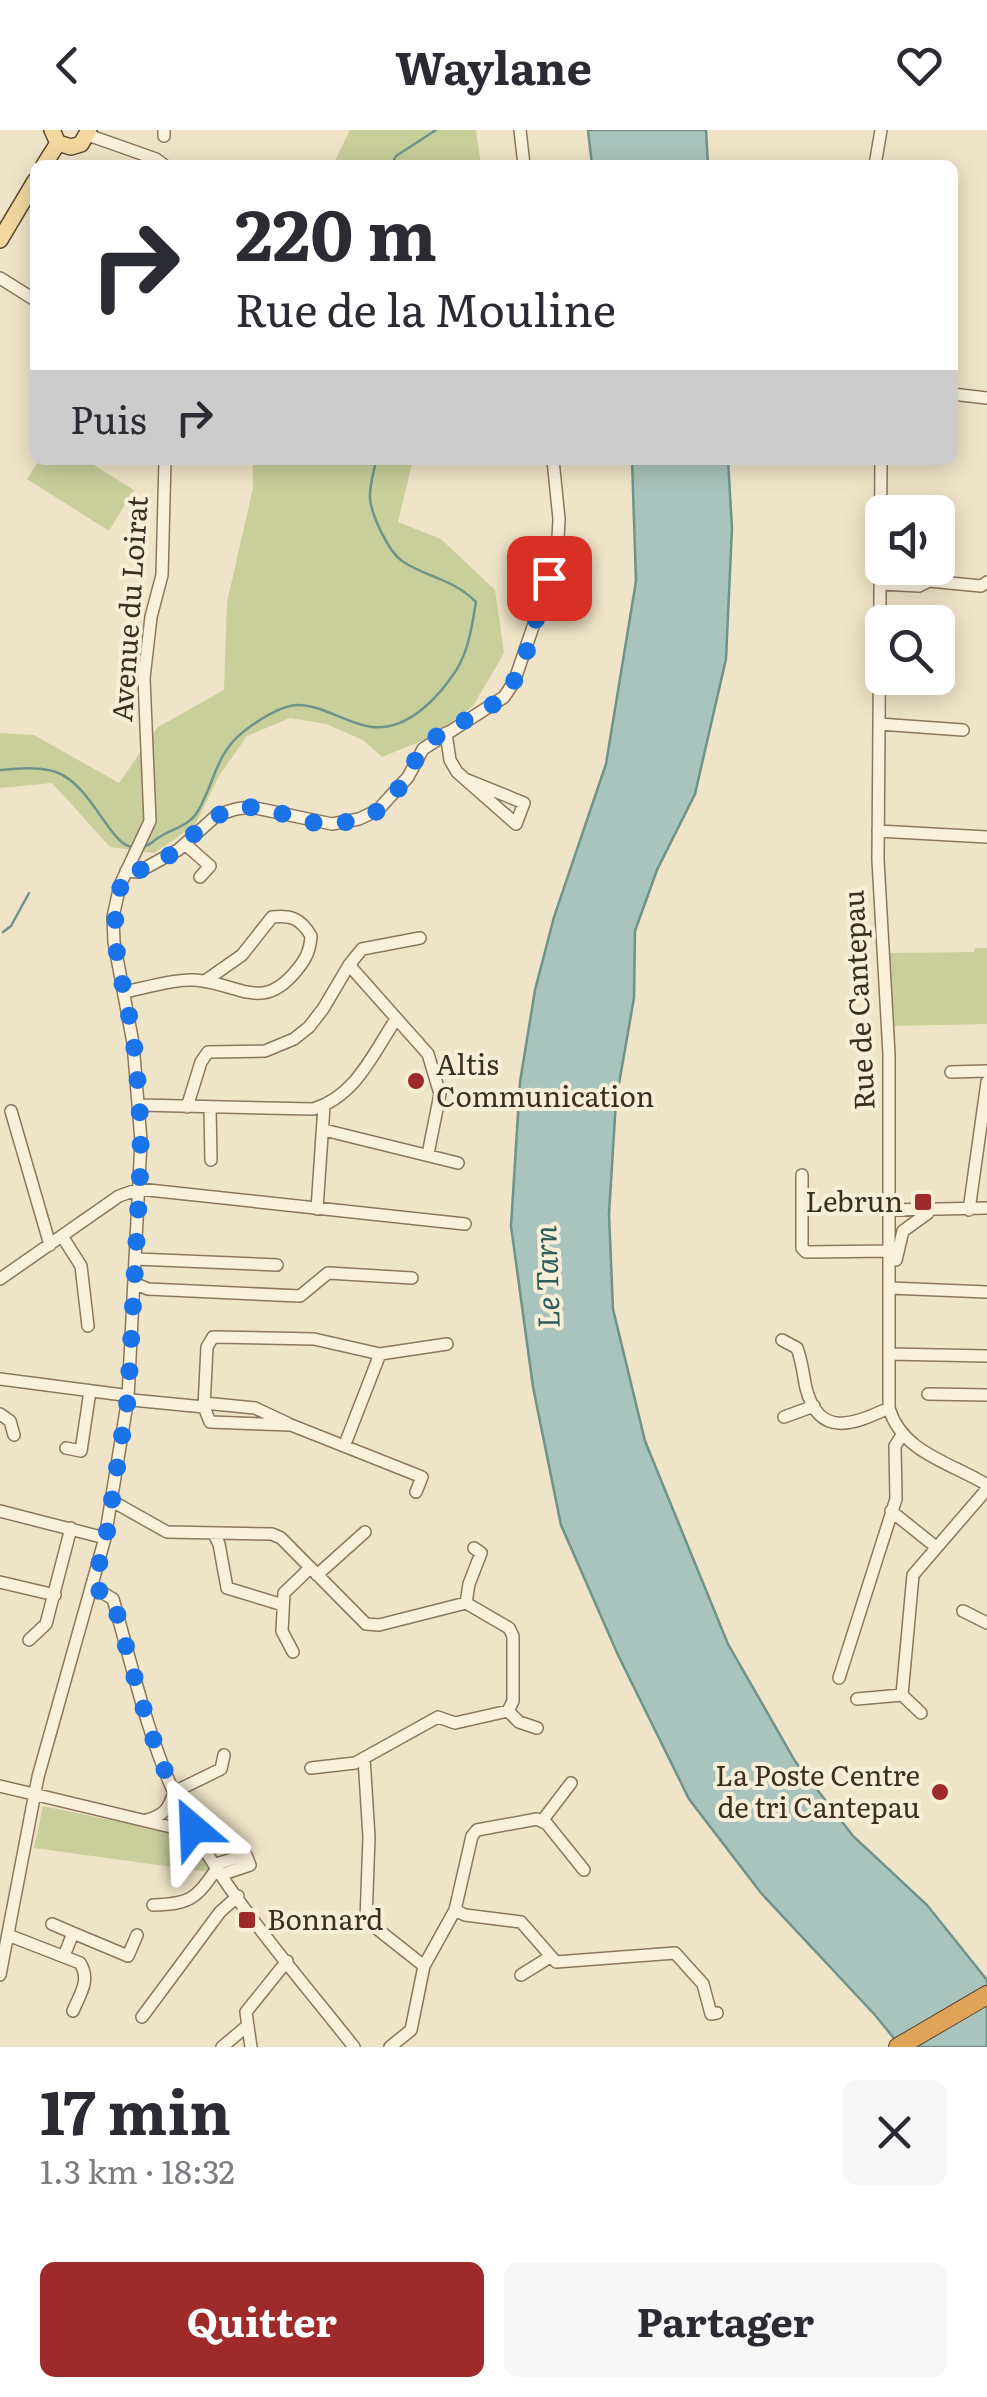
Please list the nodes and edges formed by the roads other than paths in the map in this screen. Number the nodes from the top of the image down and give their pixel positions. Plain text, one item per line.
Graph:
1 (520, 130) edge
2 (881, 130) edge
3 (88, 133) edge
4 (58, 140) edge
5 (153, 160) edge
6 (523, 160) edge
7 (876, 160) edge
8 (30, 189) edge
9 (30, 207) edge
10 (0, 240) edge
11 (0, 257) edge
12 (0, 278) edge
13 (30, 297) edge
14 (958, 395) edge
15 (987, 398) edge
16 (161, 465) edge
17 (554, 465) edge
18 (881, 465) edge
19 (881, 495) edge
20 (987, 582) edge
21 (955, 583) edge
22 (882, 585) edge
23 (878, 724) junction
24 (963, 730) dead end
25 (446, 733) junction
26 (465, 779) junction
27 (878, 831) junction
28 (987, 837) edge
29 (185, 844) junction
30 (126, 871) junction
31 (200, 877) dead end
32 (420, 938) dead end
33 (349, 964) junction
34 (205, 981) junction
35 (125, 992) junction
36 (396, 1019) junction
37 (951, 1072) dead end
38 (987, 1072) edge
39 (987, 1082) edge
40 (139, 1106) junction
41 (324, 1106) junction
42 (186, 1107) junction
43 (210, 1108) junction
44 (12, 1111) dead end
45 (324, 1130) junction
46 (428, 1154) junction
47 (211, 1160) dead end
48 (458, 1162) dead end
49 (802, 1175) dead end
50 (139, 1190) junction
51 (317, 1208) junction
52 (987, 1208) edge
53 (890, 1210) junction
54 (932, 1210) junction
55 (969, 1210) junction
56 (465, 1224) dead end
57 (62, 1236) junction
58 (50, 1245) junction
59 (890, 1250) junction
60 (136, 1259) junction
61 (277, 1265) dead end
62 (412, 1278) dead end
63 (0, 1279) edge
64 (134, 1283) junction
65 (890, 1288) junction
66 (987, 1292) edge
67 (88, 1326) dead end
68 (782, 1340) dead end
69 (447, 1344) dead end
70 (380, 1354) junction
71 (889, 1354) junction
72 (987, 1356) edge
73 (0, 1379) edge
74 (90, 1391) junction
75 (928, 1394) dead end
76 (987, 1396) edge
77 (128, 1398) junction
78 (204, 1405) junction
79 (814, 1406) junction
80 (889, 1408) junction
81 (0, 1414) edge
82 (784, 1418) dead end
83 (291, 1425) junction
84 (902, 1435) junction
85 (14, 1436) dead end
86 (346, 1444) junction
87 (66, 1448) dead end
88 (987, 1487) edge
89 (416, 1492) dead end
90 (112, 1501) junction
91 (0, 1511) edge
92 (892, 1511) junction
93 (72, 1528) junction
94 (365, 1532) dead end
95 (214, 1534) junction
96 (106, 1538) junction
97 (936, 1547) junction
98 (474, 1548) dead end
99 (313, 1572) junction
100 (0, 1582) edge
101 (93, 1587) junction
102 (56, 1596) junction
103 (466, 1603) junction
104 (284, 1605) junction
105 (963, 1612) dead end
106 (987, 1623) edge
107 (28, 1640) dead end
108 (293, 1652) dead end
109 (839, 1678) dead end
110 (902, 1695) junction
111 (857, 1700) dead end
112 (508, 1711) junction
113 (921, 1713) dead end
114 (537, 1728) dead end
115 (224, 1755) dead end
116 (364, 1758) junction
117 (311, 1768) dead end
118 (572, 1783) dead end
119 (0, 1786) edge
120 (174, 1792) junction
121 (34, 1793) junction
122 (162, 1816) junction
123 (187, 1819) junction
124 (147, 1820) junction
125 (542, 1821) junction
126 (196, 1833) junction
127 (219, 1869) junction
128 (584, 1870) dead end
129 (238, 1896) junction
130 (153, 1905) dead end
131 (455, 1910) junction
132 (52, 1924) dead end
133 (73, 1933) junction
134 (8, 1935) junction
135 (138, 1935) dead end
136 (64, 1956) junction
137 (550, 1957) junction
138 (288, 1962) junction
139 (424, 1966) junction
140 (0, 1976) edge
141 (521, 1976) dead end
142 (987, 1994) edge
143 (987, 2007) edge
144 (73, 2011) dead end
145 (717, 2013) dead end
146 (142, 2016) dead end
147 (247, 2026) junction
148 (222, 2047) edge
149 (251, 2047) edge
150 (354, 2047) edge
151 (390, 2047) edge
152 (898, 2047) edge
153 (920, 2047) edge

1 - 6 street
2 - 7 street
3 - 4 main road
3 - 5 street
8 - 10 main road
9 - 11 main road
12 - 13 street
14 - 15 street
16 - 30 street, Avenue du Loirat
17 - 25 street
18 - 19 street, Rue de Cantepau
20 - 21 street
22 - 23 street, Rue de Cantepau
23 - 24 street
23 - 27 street, Rue de Cantepau
25 - 26 street
25 - 29 street
26 - 26 street
27 - 28 street
27 - 53 street, Rue de Cantepau
29 - 30 street
29 - 31 street
30 - 35 street
32 - 33 street
33 - 36 street
33 - 42 street
34 - 34 street
34 - 35 street
35 - 40 street
36 - 41 street
36 - 46 street
37 - 38 street
39 - 55 street
40 - 42 street
40 - 50 street
41 - 43 street
41 - 45 street
42 - 43 street
43 - 47 street
44 - 58 street
45 - 46 street
45 - 51 street
46 - 48 street
49 - 59 street
50 - 51 street
50 - 57 street
50 - 60 street
51 - 56 street
52 - 55 street
53 - 54 street
53 - 59 street, Rue de Cantepau
54 - 55 street
54 - 65 street
57 - 58 street
57 - 67 street
58 - 63 street
59 - 65 street, Rue de Cantepau
60 - 61 street
60 - 64 street
62 - 64 street
64 - 77 street
65 - 66 street
65 - 71 street, Rue de Cantepau
68 - 79 street
69 - 70 street
70 - 78 street
70 - 86 street
71 - 72 street
71 - 80 street, Rue de Cantepau
73 - 74 street
74 - 77 street
74 - 87 street
75 - 76 street
77 - 78 street
77 - 90 street
78 - 83 street
78 - 83 street
79 - 80 street
79 - 82 street
80 - 84 street, Rue de Cantepau
81 - 85 street
83 - 86 street
84 - 88 street
84 - 92 street
86 - 89 street
88 - 97 street
90 - 95 street
90 - 96 street
91 - 93 street
92 - 97 street
92 - 109 street
93 - 96 street
93 - 102 street
94 - 99 street
95 - 99 street
95 - 104 street
96 - 101 street
97 - 110 street
98 - 103 street
99 - 103 street
99 - 104 street
100 - 102 street
101 - 120 street
101 - 121 street
102 - 107 street
103 - 112 street
104 - 108 street
105 - 106 street
110 - 111 street
110 - 113 street
112 - 114 street
112 - 116 street
115 - 120 street
116 - 117 street
116 - 139 street
118 - 125 street
119 - 121 street
120 - 122 street
120 - 123 street
121 - 124 street
121 - 134 street
122 - 123 street
122 - 124 street
123 - 126 street
124 - 126 street
125 - 128 street
125 - 131 street
126 - 127 street
127 - 129 street
127 - 130 street
129 - 138 street
129 - 146 street
131 - 137 street
131 - 139 street
132 - 133 street
133 - 135 street
133 - 136 street
134 - 136 street
134 - 140 street
136 - 144 street
137 - 141 street
137 - 145 street
138 - 147 street
138 - 150 street
139 - 151 street
142 - 152 highway
143 - 153 highway
147 - 148 street
147 - 149 street

